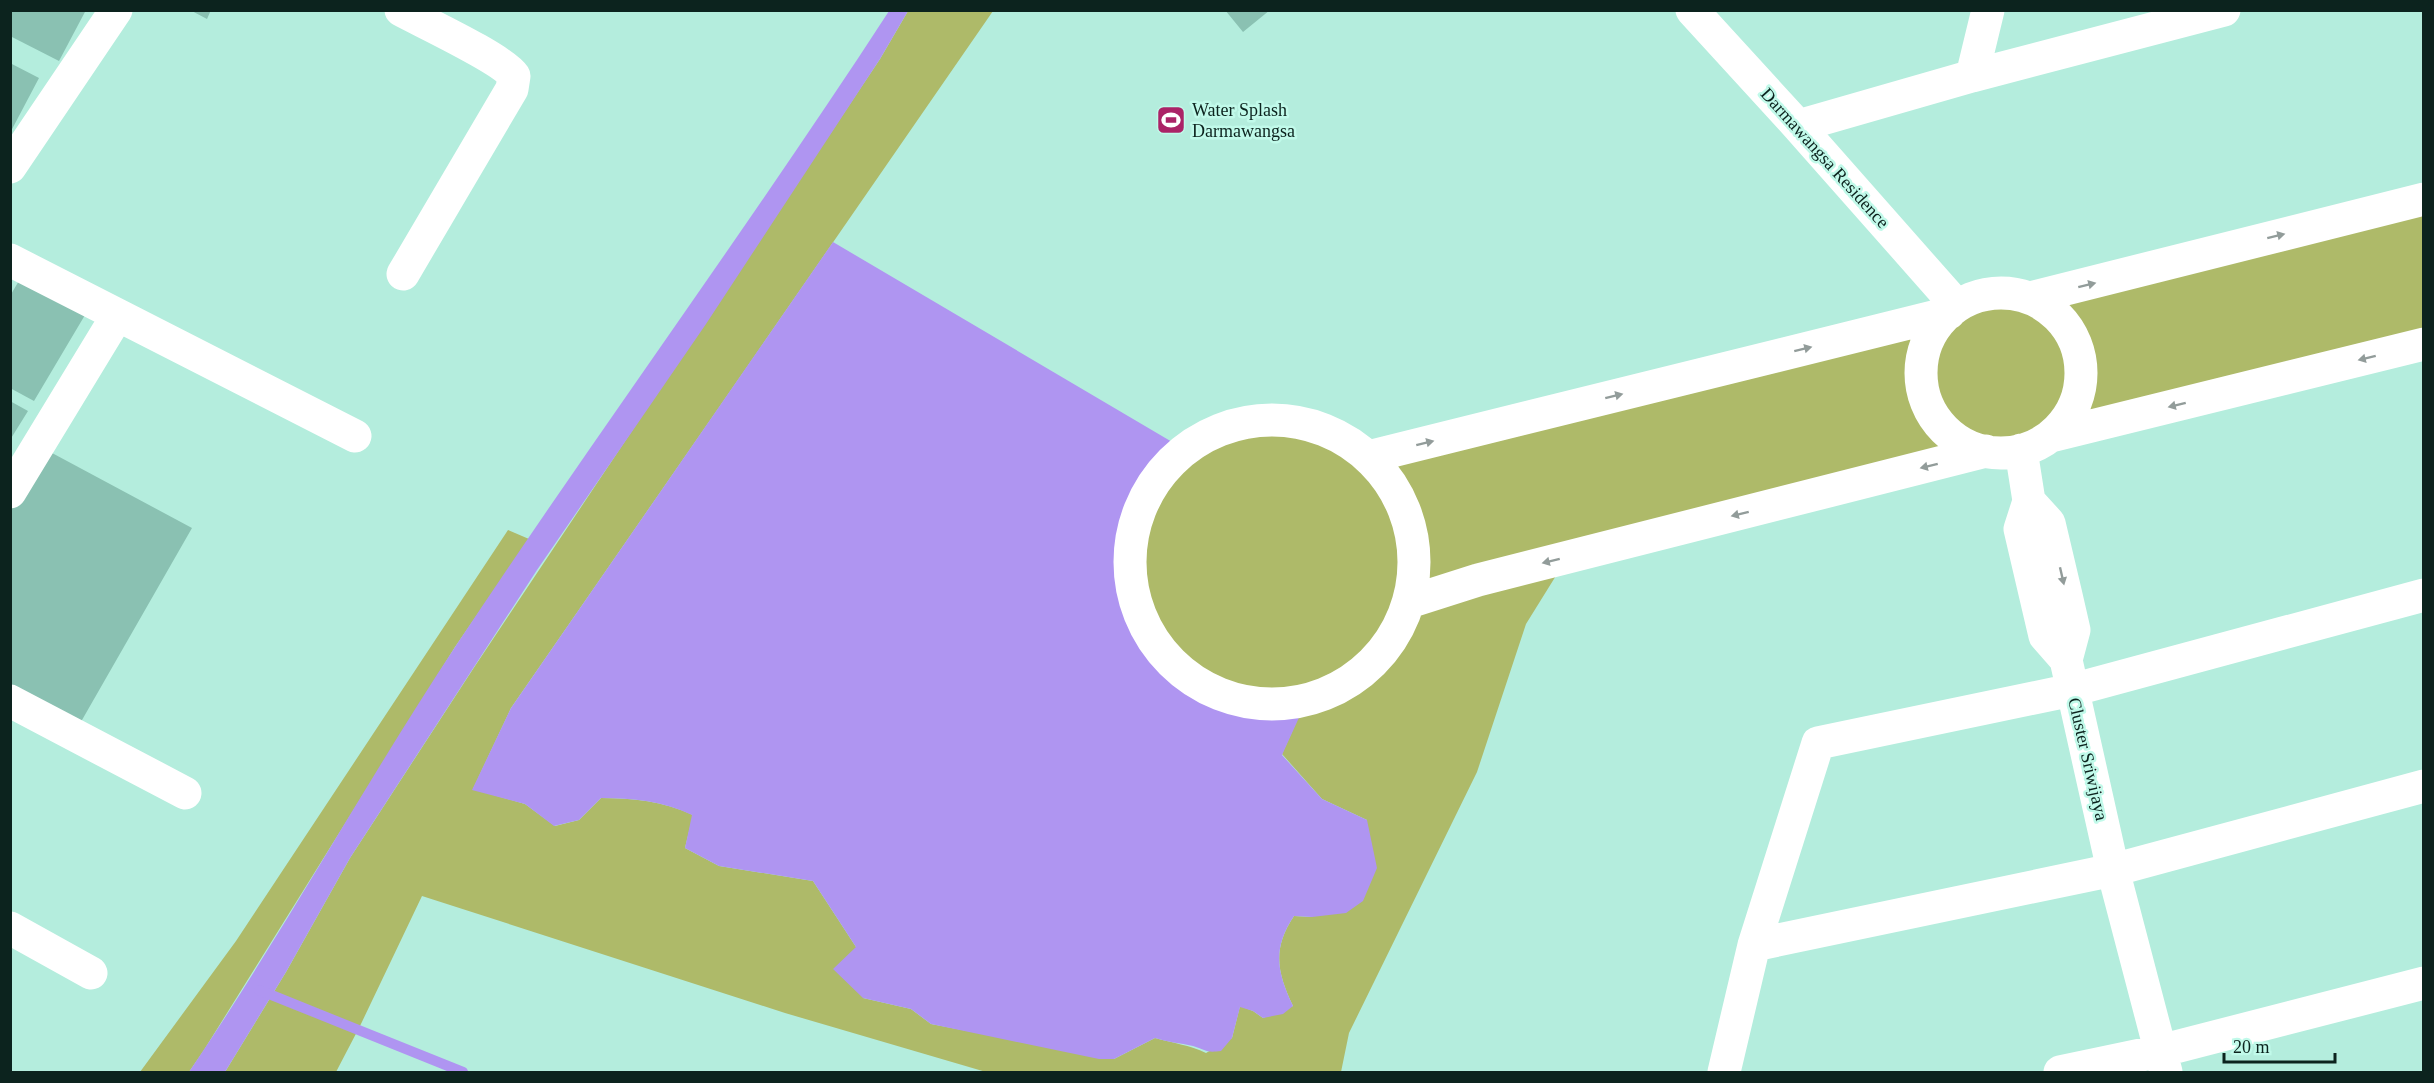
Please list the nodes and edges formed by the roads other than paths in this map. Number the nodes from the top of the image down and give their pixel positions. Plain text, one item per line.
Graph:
1 (116, 10) edge
2 (401, 10) edge
3 (1692, 10) edge
4 (1988, 10) edge
5 (2224, 10) edge
6 (1972, 76) junction
7 (1798, 126) junction
8 (10, 167) edge
9 (2424, 199) edge
10 (10, 260) edge
11 (403, 274) dead end
12 (2030, 298) junction
13 (1953, 309) junction
14 (117, 316) junction
15 (2424, 344) edge
16 (355, 436) dead end
17 (2051, 436) junction
18 (2021, 450) junction
19 (1986, 451) junction
20 (1368, 457) junction
21 (10, 492) edge
22 (2424, 595) edge
23 (1409, 602) junction
24 (2069, 675) junction
25 (10, 701) edge
26 (2424, 786) edge
27 (185, 793) dead end
28 (2113, 870) junction
29 (10, 928) edge
30 (1754, 945) junction
31 (91, 973) dead end
32 (2424, 983) edge
33 (2163, 1062) edge
34 (1724, 1072) edge
35 (2060, 1072) edge

1 - 8 street
2 - 11 street
3 - 7 street, Darmawangsa Residence
4 - 6 street
5 - 6 street
6 - 7 street
7 - 13 street, Darmawangsa Residence
12 -> 9 street
10 - 14 street
12 - 13 street
12 - 17 street
13 - 19 street
20 -> 13 street
14 - 16 street
14 - 21 street
15 -> 17 street
17 - 18 street
18 - 19 street
18 - 24 street, Cluster Sriwijaya
19 -> 23 street
20 - 23 street
20 - 23 street
22 - 24 street
24 - 28 street, Cluster Sriwijaya
24 - 30 street
25 - 27 street
26 - 28 street
28 - 30 street
28 - 33 street, Cluster Sriwijaya
29 - 31 street
30 - 34 street
32 - 33 street
33 - 35 street

